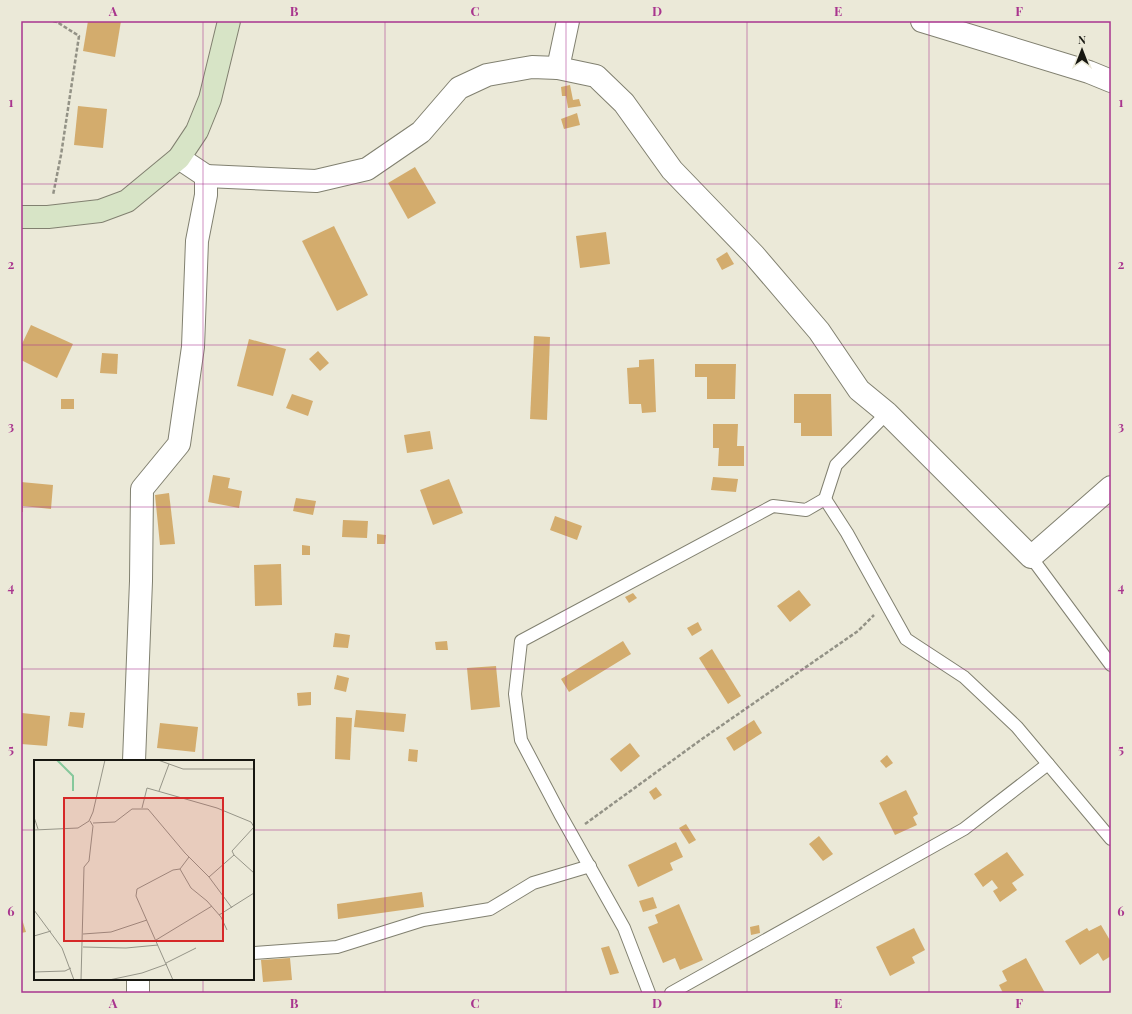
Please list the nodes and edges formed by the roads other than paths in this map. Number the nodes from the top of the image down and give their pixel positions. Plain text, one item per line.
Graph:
1 (229, 21) edge
2 (568, 21) edge
3 (922, 21) edge
4 (558, 68) junction
5 (1111, 81) edge
6 (179, 158) junction
7 (206, 176) junction
8 (21, 216) edge
9 (887, 413) junction
10 (1111, 487) edge
11 (825, 499) junction
12 (1031, 557) junction
13 (1111, 665) edge
14 (134, 760) edge
15 (1048, 764) junction
16 (1107, 827) edge
17 (1111, 839) edge
18 (590, 866) junction
19 (254, 953) edge
20 (138, 980) edge
21 (138, 993) edge
22 (649, 993) edge
23 (671, 993) edge

1 - 6 main road
2 - 4 street
3 - 5 street
4 - 7 street
4 - 9 street
6 - 7 street
6 - 8 main road
7 - 14 street
9 - 11 lane
9 - 12 street
10 - 12 street
11 - 15 lane
11 - 18 lane
12 - 13 lane
15 - 16 lane
15 - 23 lane
16 - 17 lane
18 - 19 lane
18 - 22 lane
20 - 21 street

